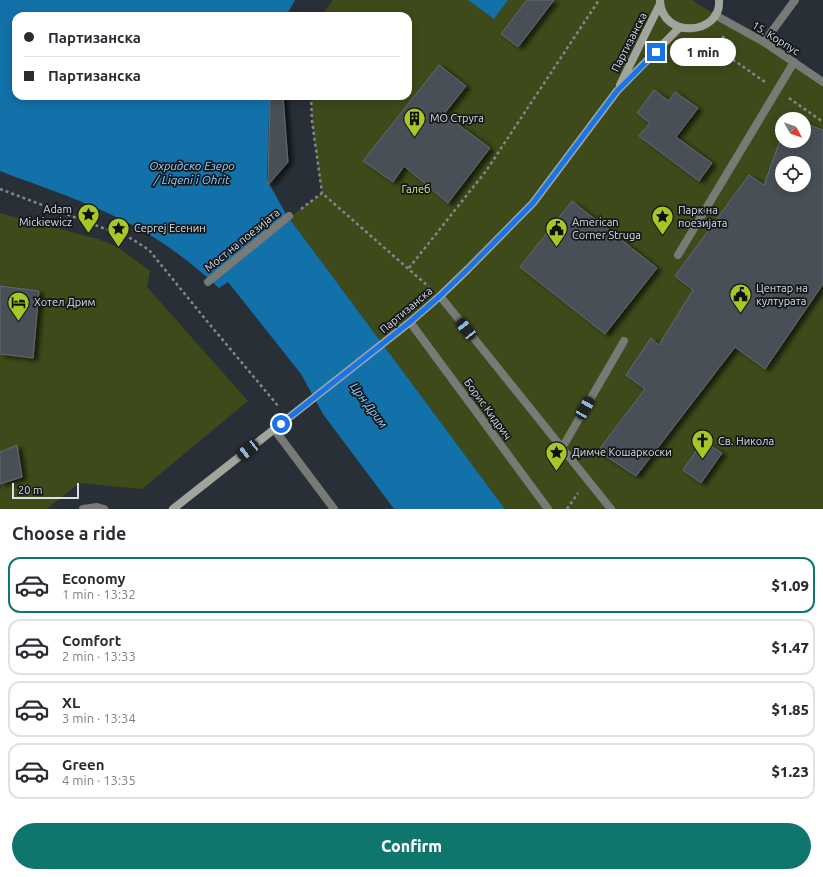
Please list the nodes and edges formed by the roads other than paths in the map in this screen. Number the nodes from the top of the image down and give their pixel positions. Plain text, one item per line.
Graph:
1 (719, 0) edge
2 (795, 0) edge
3 (660, 2) edge
4 (715, 15) junction
5 (679, 28) junction
6 (764, 42) junction
7 (794, 62) junction
8 (823, 82) edge
9 (617, 91) junction
10 (289, 216) road end
11 (678, 256) dead end
12 (208, 282) dead end
13 (440, 296) junction
14 (410, 322) junction
15 (624, 341) dead end
16 (274, 429) junction
17 (562, 448) junction
18 (83, 509) edge
19 (104, 509) edge
20 (173, 509) edge
21 (334, 509) edge
22 (548, 509) edge
23 (611, 509) edge

1 - 4 main road
2 - 6 street
3 - 5 main road
3 - 9 main road, Партизанска
4 - 5 main road
4 - 6 street, 15. Корпус
5 - 9 main road, Партизанска
6 - 7 street, 15. Корпус
7 - 8 street, 15. Корпус
7 - 11 street
9 - 13 main road, Партизанска
10 - 12 street, Мост на поезијата
13 - 14 main road, Партизанска
13 - 17 street
14 - 16 main road, Партизанска
14 - 22 street, Борис Кидрич
15 - 17 street
16 - 20 main road, Партизанска
16 - 21 street
17 - 23 street
18 - 19 street

